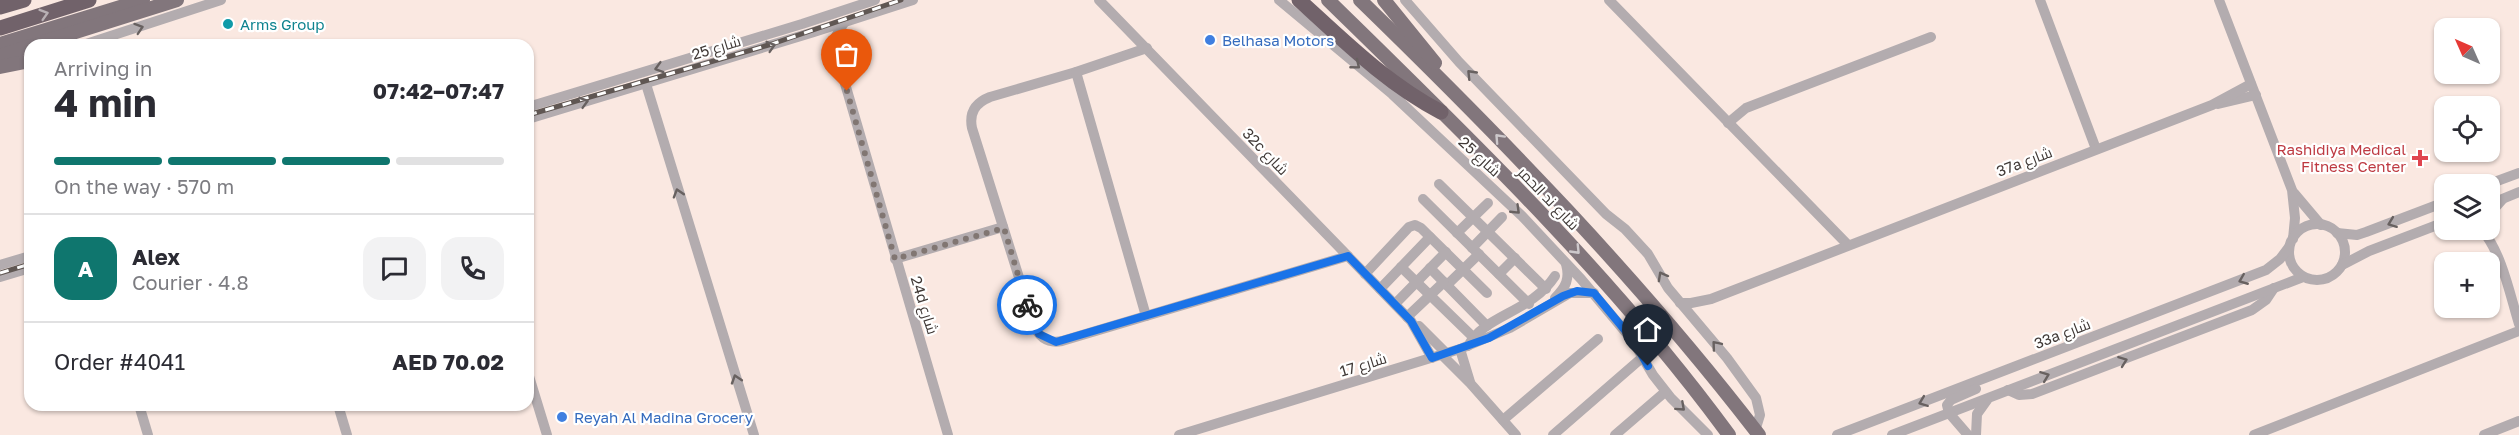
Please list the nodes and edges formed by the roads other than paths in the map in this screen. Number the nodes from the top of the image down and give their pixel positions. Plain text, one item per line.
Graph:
1 (24, 0) edge
2 (89, 0) edge
3 (143, 0) edge
4 (177, 0) edge
5 (221, 0) edge
6 (875, 0) edge
7 (913, 0) edge
8 (1100, 0) edge
9 (1280, 0) edge
10 (1299, 0) edge
11 (1328, 0) edge
12 (1360, 0) edge
13 (1384, 0) edge
14 (1405, 0) edge
15 (1609, 0) edge
16 (2040, 0) edge
17 (2219, 0) edge
18 (0, 8) edge
19 (844, 23) junction
20 (0, 28) edge
21 (814, 33) junction
22 (1931, 37) dead end
23 (54, 39) edge
24 (101, 39) edge
25 (0, 44) edge
26 (834, 46) junction
27 (24, 48) edge
28 (1147, 48) junction
29 (0, 56) edge
30 (24, 63) edge
31 (24, 64) edge
32 (0, 67) edge
33 (1076, 72) junction
34 (0, 73) edge
35 (646, 84) junction
36 (2252, 84) junction
37 (2256, 95) junction
38 (1459, 97) junction
39 (534, 105) edge
40 (2212, 105) junction
41 (1441, 112) junction
42 (534, 117) edge
43 (1728, 123) junction
44 (2096, 149) junction
45 (2519, 173) edge
46 (2500, 180) edge
47 (1439, 184) dead end
48 (2292, 190) junction
49 (2519, 193) edge
50 (1422, 199) dead end
51 (2503, 199) junction
52 (2500, 200) edge
53 (2500, 202) edge
54 (1488, 203) dead end
55 (2434, 206) edge
56 (1502, 217) dead end
57 (1473, 218) junction
58 (2321, 225) junction
59 (2434, 226) edge
60 (1004, 228) junction
61 (1488, 232) junction
62 (2337, 233) junction
63 (1460, 236) junction
64 (1430, 237) junction
65 (2491, 242) edge
66 (2291, 243) junction
67 (1848, 245) junction
68 (1475, 251) junction
69 (1447, 253) junction
70 (1348, 256) junction
71 (24, 258) edge
72 (1515, 258) junction
73 (895, 259) junction
74 (1566, 263) junction
75 (0, 265) edge
76 (2342, 265) junction
77 (1401, 267) junction
78 (1430, 268) junction
79 (1463, 269) junction
80 (24, 270) edge
81 (1496, 272) junction
82 (1365, 274) junction
83 (0, 276) edge
84 (1555, 276) dead end
85 (2303, 277) junction
86 (1416, 282) junction
87 (1445, 284) junction
88 (1478, 284) junction
89 (1380, 289) junction
90 (1546, 289) junction
91 (1487, 293) dead end
92 (1594, 293) junction
93 (2510, 293) junction
94 (1430, 295) junction
95 (1711, 299) junction
96 (1680, 303) junction
97 (1395, 304) junction
98 (1528, 304) junction
99 (1549, 304) junction
100 (2519, 307) edge
101 (1146, 316) junction
102 (1409, 319) junction
103 (1697, 322) junction
104 (2519, 324) edge
105 (1487, 326) junction
106 (2519, 331) edge
107 (1598, 339) dead end
108 (1467, 344) junction
109 (1440, 356) junction
110 (1644, 356) junction
111 (2040, 358) junction
112 (1470, 382) junction
113 (1665, 392) junction
114 (534, 393) edge
115 (1988, 398) junction
116 (141, 411) edge
117 (340, 411) edge
118 (1949, 413) junction
119 (1503, 420) junction
120 (2519, 421) edge
121 (1758, 433) edge
122 (148, 435) edge
123 (347, 435) edge
124 (547, 435) edge
125 (754, 435) edge
126 (948, 435) edge
127 (1179, 435) edge
128 (1516, 435) edge
129 (1553, 435) edge
130 (1615, 435) edge
131 (1708, 435) edge
132 (1729, 435) edge
133 (1837, 435) edge
134 (1892, 435) edge
135 (1968, 435) edge
136 (1976, 435) edge
137 (2254, 435) edge
138 (2484, 435) edge

1 - 18 highway
20 -> 2 highway
3 - 25 main road
4 - 23 main road
24 -> 5 street
6 -> 39 street, شارع 25
7 - 19 street, شارع 25
8 - 28 street, 32c شارع
9 -> 74 street, شارع 25
10 - 41 highway
11 - 41 main road, شارع ند الحمر
12 - 38 main road, شارع ند الحمر
13 - 38 main road
96 -> 14 street
15 - 43 street
16 - 44 street
17 - 36 street
19 - 21 street, شارع 25
19 - 26 street
21 - 26 street
35 -> 21 street, شارع 25
22 - 43 street
26 - 73 street, 24d شارع
27 - 29 main road
28 - 33 street
28 - 70 street, 32c شارع
30 - 32 main road
31 - 34 street
33 - 60 street
33 - 101 street
42 -> 35 street, شارع 25
125 -> 35 street
36 - 37 street
36 - 40 street, 37a شارع
37 - 40 street, 37a شارع
37 - 48 street
121 -> 38 main road, شارع ند الحمر
40 - 44 street, 37a شارع
41 -> 132 main road, شارع ند الحمر
43 - 67 street
44 - 67 street, 37a شارع
45 - 46 street
47 - 57 street
48 - 58 street
48 - 66 street
49 - 51 street
50 - 63 street
51 - 52 street
51 - 53 street
54 - 57 street
55 -> 62 street
56 - 61 street
57 - 61 street
57 - 63 street
58 - 62 street
58 - 66 street
59 - 76 street
60 - 73 street
60 - 101 street
61 - 68 street
61 - 72 street
62 - 76 street
63 - 68 street
63 - 69 street
64 - 69 street
64 - 77 street
64 - 82 street
65 - 93 street
66 - 85 street
66 -> 111 street, 33a شارع
67 - 95 street, 37a شارع
68 - 79 street
68 - 81 street
69 - 78 street
69 - 79 street
70 - 82 street, 32c شارع
70 - 101 street
71 - 75 street
72 - 81 street
72 - 90 street
73 - 126 street, 24d شارع
74 - 92 street, شارع 25
74 - 99 street, شارع 17
76 - 85 street
77 - 86 street
77 - 89 street
78 - 86 street
78 - 87 street
79 - 87 street
79 - 88 street
80 - 83 street
81 - 88 street
81 - 98 street
82 - 89 street, 32c شارع
84 - 90 street
115 -> 85 street
86 - 94 street
86 - 97 street
87 - 94 street
87 - 105 street
88 - 91 street
89 - 97 street, 32c شارع
90 - 98 street
92 - 99 street, شارع 17
92 - 110 street, شارع 25
93 - 100 street
93 - 104 street
94 - 102 street
94 - 108 street
95 - 96 street, 37a شارع
95 - 103 street
96 - 103 street
97 - 102 street, 32c شارع
98 - 105 street
99 - 108 street, شارع 17
102 - 109 street, 32c شارع
102 - 109 street, 32c شارع
121 -> 103 street
105 - 108 street
106 - 137 street
107 - 119 street
108 - 109 street, شارع 17
108 - 112 street, 32c شارع
109 - 112 street, 32c شارع
109 - 127 street, شارع 17
110 - 113 street, شارع 25
110 - 129 street
111 - 118 street
111 -> 133 street, 33a شارع
112 - 119 street, 32c شارع
113 - 130 street
113 -> 131 street, شارع 25
114 - 124 street
115 - 118 street
115 - 136 street
116 - 122 street
117 - 123 street
118 - 134 street
118 - 135 street
119 - 128 street, 32c شارع
120 - 138 street

